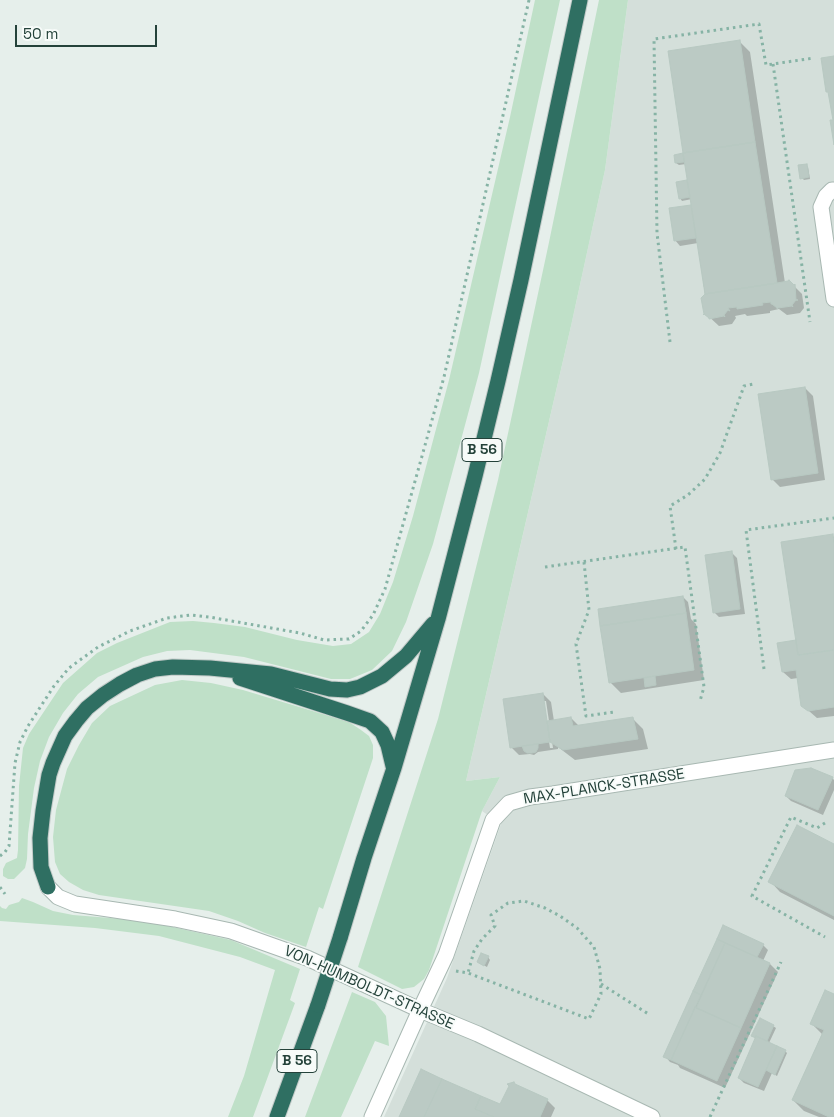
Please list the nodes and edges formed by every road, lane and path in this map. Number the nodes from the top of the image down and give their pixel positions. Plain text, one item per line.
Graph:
1 (529, 0) edge
2 (580, 0) edge
3 (814, 58) dead end
4 (773, 64) junction
5 (834, 190) edge
6 (834, 299) edge
7 (810, 322) dead end
8 (670, 342) dead end
9 (754, 384) dead end
10 (834, 518) edge
11 (676, 549) junction
12 (584, 562) junction
13 (546, 567) dead end
14 (385, 588) dead end
15 (438, 619) junction
16 (210, 668) junction
17 (764, 669) dead end
18 (700, 701) dead end
19 (614, 712) dead end
20 (834, 750) edge
21 (394, 768) junction
22 (825, 823) dead end
23 (0, 887) edge
24 (48, 887) joint
25 (5, 894) dead end
26 (825, 937) dead end
27 (781, 962) dead end
28 (440, 968) junction
29 (468, 973) junction
30 (601, 984) junction
31 (420, 1010) junction
32 (650, 1016) dead end
33 (277, 1117) edge
34 (372, 1117) edge
35 (652, 1117) edge
36 (710, 1117) edge

1 - 14 path
2 - 15 highway, B 56
3 - 4 path
4 - 7 path
4 - 8 path
5 - 6 street
9 - 11 path
10 - 17 path
11 - 12 path
11 - 18 path
12 - 13 path
12 - 19 path
15 - 16 highway
15 - 21 highway, B 56
16 - 21 highway
16 - 24 highway
20 - 28 street, MAX-PLANCK-STRASSE
21 - 33 highway, B 56, bridge
22 - 26 path
23 - 25 path
24 - 31 street, VON-HUMBOLDT-STRASSE
27 - 36 path
28 - 29 path
28 - 31 street, MAX-PLANCK-STRASSE
29 - 30 path
29 - 30 path
30 - 32 path
31 - 34 street, MAX-PLANCK-STRASSE
31 - 35 street, VON-HUMBOLDT-STRASSE

